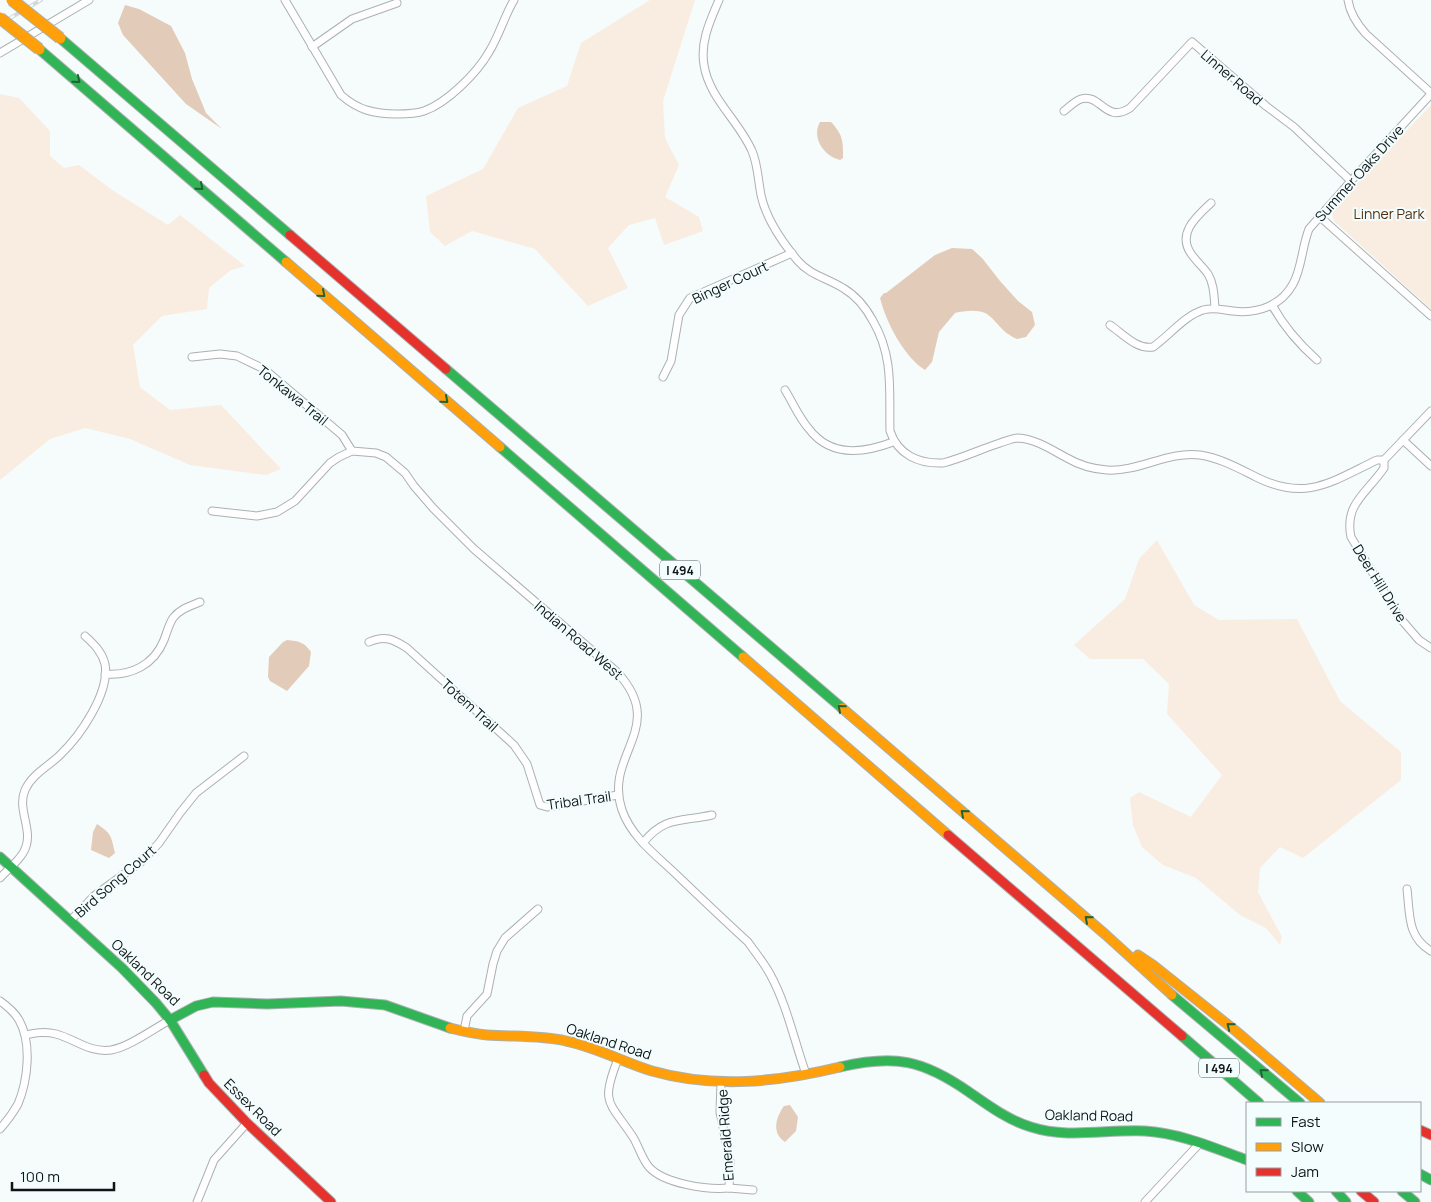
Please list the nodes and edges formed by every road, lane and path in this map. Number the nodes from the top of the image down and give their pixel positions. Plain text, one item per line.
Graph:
1 (12, 0) edge
2 (89, 0) edge
3 (285, 0) edge
4 (514, 0) edge
5 (719, 0) edge
6 (1348, 0) edge
7 (397, 3) dead end
8 (0, 18) edge
9 (312, 48) junction
10 (0, 53) edge
11 (1431, 94) edge
12 (1064, 111) dead end
13 (1351, 180) junction
14 (1211, 203) dead end
15 (1319, 216) junction
16 (792, 253) junction
17 (1272, 305) junction
18 (1215, 308) junction
19 (1431, 316) edge
20 (1110, 325) dead end
21 (192, 357) dead end
22 (1318, 360) dead end
23 (663, 377) dead end
24 (785, 390) dead end
25 (1431, 411) edge
26 (1403, 440) junction
27 (894, 442) junction
28 (352, 451) junction
29 (1384, 460) junction
30 (1431, 466) edge
31 (212, 512) dead end
32 (200, 602) dead end
33 (85, 636) dead end
34 (369, 642) dead end
35 (1431, 648) edge
36 (105, 674) junction
37 (244, 756) dead end
38 (618, 795) junction
39 (540, 805) joint
40 (712, 815) dead end
41 (643, 843) junction
42 (0, 857) edge
43 (11, 867) junction
44 (0, 878) edge
45 (1407, 888) dead end
46 (538, 909) dead end
47 (70, 921) junction
48 (1106, 935) junction
49 (1431, 951) edge
50 (0, 1001) edge
51 (170, 1020) junction
52 (464, 1031) junction
53 (1179, 1034) junction
54 (25, 1035) junction
55 (618, 1059) junction
56 (806, 1074) junction
57 (721, 1082) junction
58 (1258, 1102) edge
59 (1299, 1102) edge
60 (1319, 1102) edge
61 (1246, 1103) edge
62 (247, 1123) junction
63 (0, 1129) edge
64 (1199, 1144) junction
65 (1246, 1160) edge
66 (729, 1188) junction
67 (754, 1190) dead end
68 (1298, 1192) edge
69 (1337, 1192) edge
70 (1362, 1192) edge
71 (1403, 1192) edge
72 (197, 1202) edge
73 (332, 1202) edge
74 (1145, 1202) edge
75 (1309, 1202) edge
76 (1346, 1202) edge
77 (1374, 1202) edge
78 (1415, 1202) edge

48 -> 1 main road, I 494, bridge
2 - 10 street
3 - 9 street
4 - 9 street
5 - 16 street
6 - 11 street
7 - 9 street
8 -> 53 main road, I 494, bridge
11 - 13 street, Summer Oaks Drive
12 - 13 street, Linner Road
13 - 15 street, Summer Oaks Drive
14 - 18 street
15 - 17 street, Summer Oaks Drive
15 - 19 street
16 - 23 street, Binger Court
16 - 27 street
17 - 18 street, Summer Oaks Drive
17 - 22 street
18 - 20 street, Summer Oaks Drive
21 - 28 street, Tonkawa Trail
24 - 27 street
25 - 26 street
26 - 29 street
26 - 30 street
27 - 29 street
28 - 31 street
28 - 38 street, Indian Road West
29 - 35 street, Deer Hill Drive
32 - 36 street
33 - 36 street
34 - 39 street, Totem Trail
36 - 43 street
37 - 47 street, Bird Song Court
38 - 39 street, Tribal Trail
38 - 41 street, Indian Road West
40 - 41 street
41 - 56 street, Indian Road West
42 - 43 main road, Oakland Road
43 - 44 street
43 - 47 main road, Oakland Road
45 - 49 street
46 - 52 street
47 - 51 main road, Oakland Road
59 -> 48 main road, I 494
60 -> 48 main road
50 - 54 street
51 - 52 main road, Oakland Road
51 - 54 street
51 - 62 main road, Essex Road
52 - 55 main road, Oakland Road
53 - 58 main road, I 494
53 - 61 main road
54 - 63 street
55 - 57 main road, Oakland Road
55 - 66 street, Emerald Ridge
56 - 57 main road, Oakland Road
56 - 64 main road, Oakland Road
57 - 66 street, Emerald Ridge
62 - 72 street
62 - 73 main road, Essex Road
64 - 65 main road, Oakland Road
64 - 74 street
66 - 67 street, Emerald Ridge
68 - 75 main road
69 - 76 main road
70 - 77 main road
71 - 78 main road

